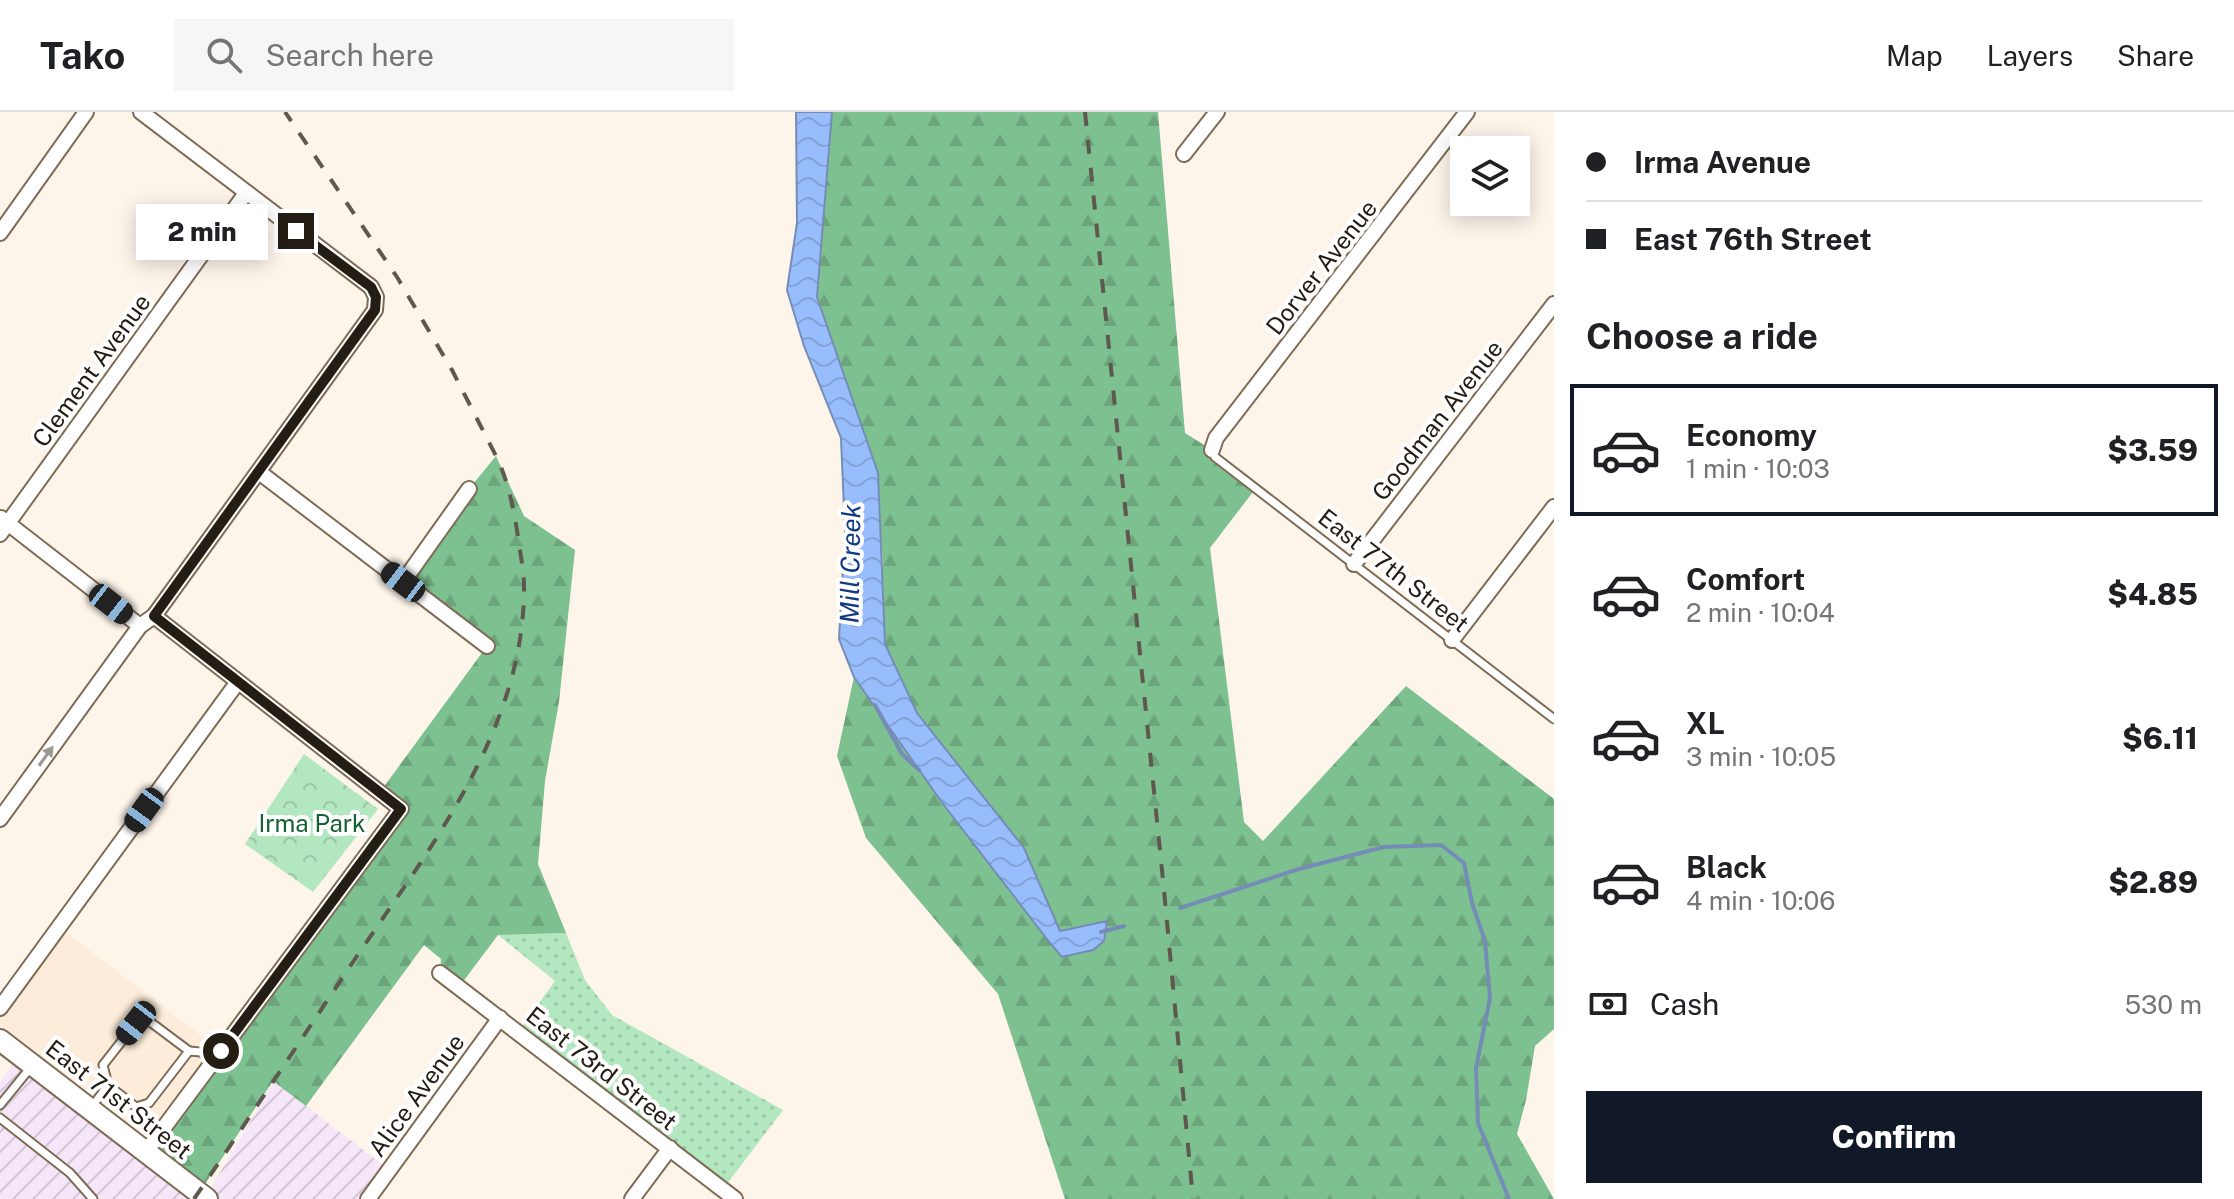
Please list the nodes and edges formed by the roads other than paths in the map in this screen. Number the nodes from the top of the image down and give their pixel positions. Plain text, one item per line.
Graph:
1 (86, 112) edge
2 (141, 112) edge
3 (1217, 112) edge
4 (1467, 112) edge
5 (1184, 154) dead end
6 (246, 193) junction
7 (0, 233) edge
8 (1554, 304) edge
9 (1212, 450) joint
10 (259, 472) junction
11 (469, 489) dead end
12 (1554, 507) edge
13 (3, 525) edge
14 (1354, 564) junction
15 (403, 582) junction
16 (154, 616) junction
17 (140, 626) junction
18 (1452, 640) junction
19 (487, 646) dead end
20 (237, 683) junction
21 (1554, 719) edge
22 (0, 819) edge
23 (440, 973) dead end
24 (0, 1008) edge
25 (500, 1018) junction
26 (0, 1040) edge
27 (189, 1051) junction
28 (213, 1062) junction
29 (33, 1065) junction
30 (108, 1085) junction
31 (0, 1105) edge
32 (89, 1110) junction
33 (0, 1118) edge
34 (670, 1148) junction
35 (145, 1153) junction
36 (93, 1199) edge
37 (207, 1199) edge
38 (368, 1199) edge
39 (632, 1199) edge
40 (735, 1199) edge

1 - 7 street
2 - 6 street
3 - 5 street
4 - 9 street, Dorver Avenue
6 - 10 street
6 - 13 street, Clement Avenue
8 - 14 street, Goodman Avenue
9 - 14 lane, East 77th Street
10 - 15 street
10 - 16 street
11 - 15 street
12 - 18 street
13 - 17 street
14 - 18 lane, East 77th Street
15 - 19 street
16 - 17 street
16 - 20 street
22 -> 17 street
18 - 21 lane, East 77th Street
20 - 24 street
20 - 28 street
23 - 25 street, East 73rd Street
25 - 34 street, East 73rd Street
25 - 38 street, Alice Avenue
26 - 29 main road, East 71st Street
27 - 28 lane
27 - 30 lane
27 - 30 lane
28 - 35 street
29 - 31 lane
29 - 32 main road, East 71st Street
30 - 32 lane
32 - 35 main road, East 71st Street
33 - 36 lane
34 - 39 street
34 - 40 street, East 73rd Street
35 - 37 main road, East 71st Street

